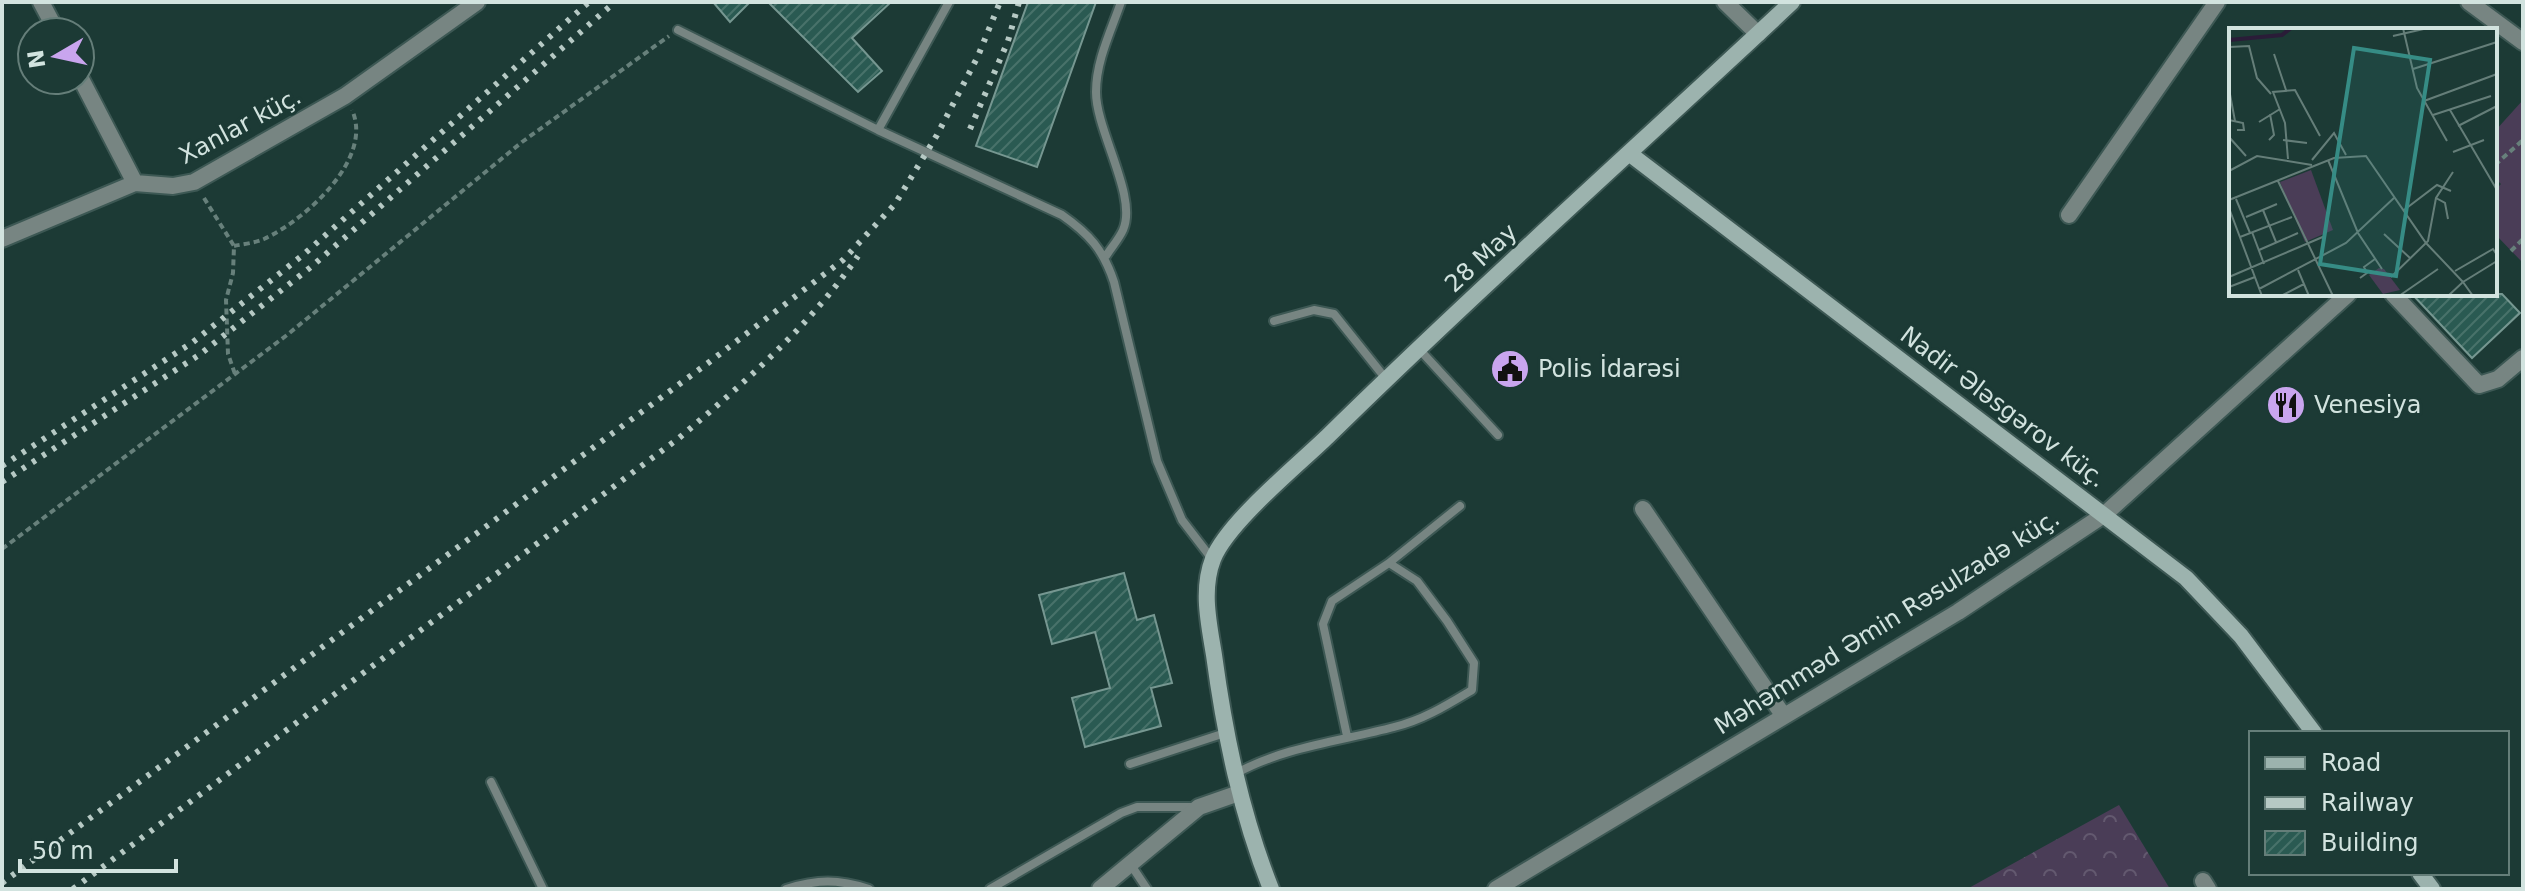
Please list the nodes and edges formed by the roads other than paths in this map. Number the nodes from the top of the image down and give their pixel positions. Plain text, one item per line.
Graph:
1 (476, 2) edge
2 (949, 2) edge
3 (1121, 2) edge
4 (1725, 2) edge
5 (1792, 2) edge
6 (2217, 2) edge
7 (2469, 2) edge
8 (678, 30) road end
9 (1758, 34) junction
10 (2523, 42) edge
11 (90, 96) edge
12 (878, 130) junction
13 (1630, 154) junction
14 (135, 183) junction
15 (2069, 215) dead end
16 (2, 239) edge
17 (1106, 256) junction
18 (2346, 296) edge
19 (2395, 296) edge
20 (1274, 321) dead end
21 (1419, 349) junction
22 (2523, 358) edge
23 (1386, 379) junction
24 (1498, 435) dead end
25 (1460, 506) dead end
26 (1643, 509) dead end
27 (2105, 514) junction
28 (1213, 559) junction
29 (1389, 563) junction
30 (1783, 715) junction
31 (2312, 731) edge
32 (1225, 733) junction
33 (1347, 736) junction
34 (1130, 764) dead end
35 (1235, 775) junction
36 (491, 782) dead end
37 (1239, 793) junction
38 (1199, 807) junction
39 (1131, 865) junction
40 (543, 889) edge
41 (786, 889) edge
42 (869, 889) edge
43 (990, 889) edge
44 (1100, 889) edge
45 (1147, 889) edge
46 (1271, 889) edge
47 (1496, 889) edge

1 - 14 street, Xanlar küç.
2 - 12 lane
3 - 17 lane
4 - 9 street
5 - 9 main road, 28 May
6 - 15 street
7 - 10 street
8 - 12 lane
9 - 13 main road, 28 May
11 - 14 street
12 - 17 lane
13 - 21 main road, 28 May
13 - 27 main road, Nadir Ələsgərov küç.
14 - 16 street, Xanlar küç.
17 - 28 lane
18 - 27 street, Məhəmməd Əmin Rəsulzadə küç.
19 - 22 street
20 - 23 lane
21 - 23 main road, 28 May
21 - 24 lane
23 - 28 main road, 28 May
25 - 29 lane
26 - 30 street
27 - 30 street, Məhəmməd Əmin Rəsulzadə küç.
27 - 31 main road, Nadir Ələsgərov küç.
28 - 32 main road
29 - 33 lane
29 - 33 lane
30 - 47 street, Məhəmməd Əmin Rəsulzadə küç.
32 - 34 lane
32 - 35 main road
33 - 35 lane
35 - 37 main road
36 - 40 lane
37 - 38 street
37 - 46 main road
38 - 39 street
38 - 43 lane
39 - 44 street
39 - 45 lane
41 - 42 lane

